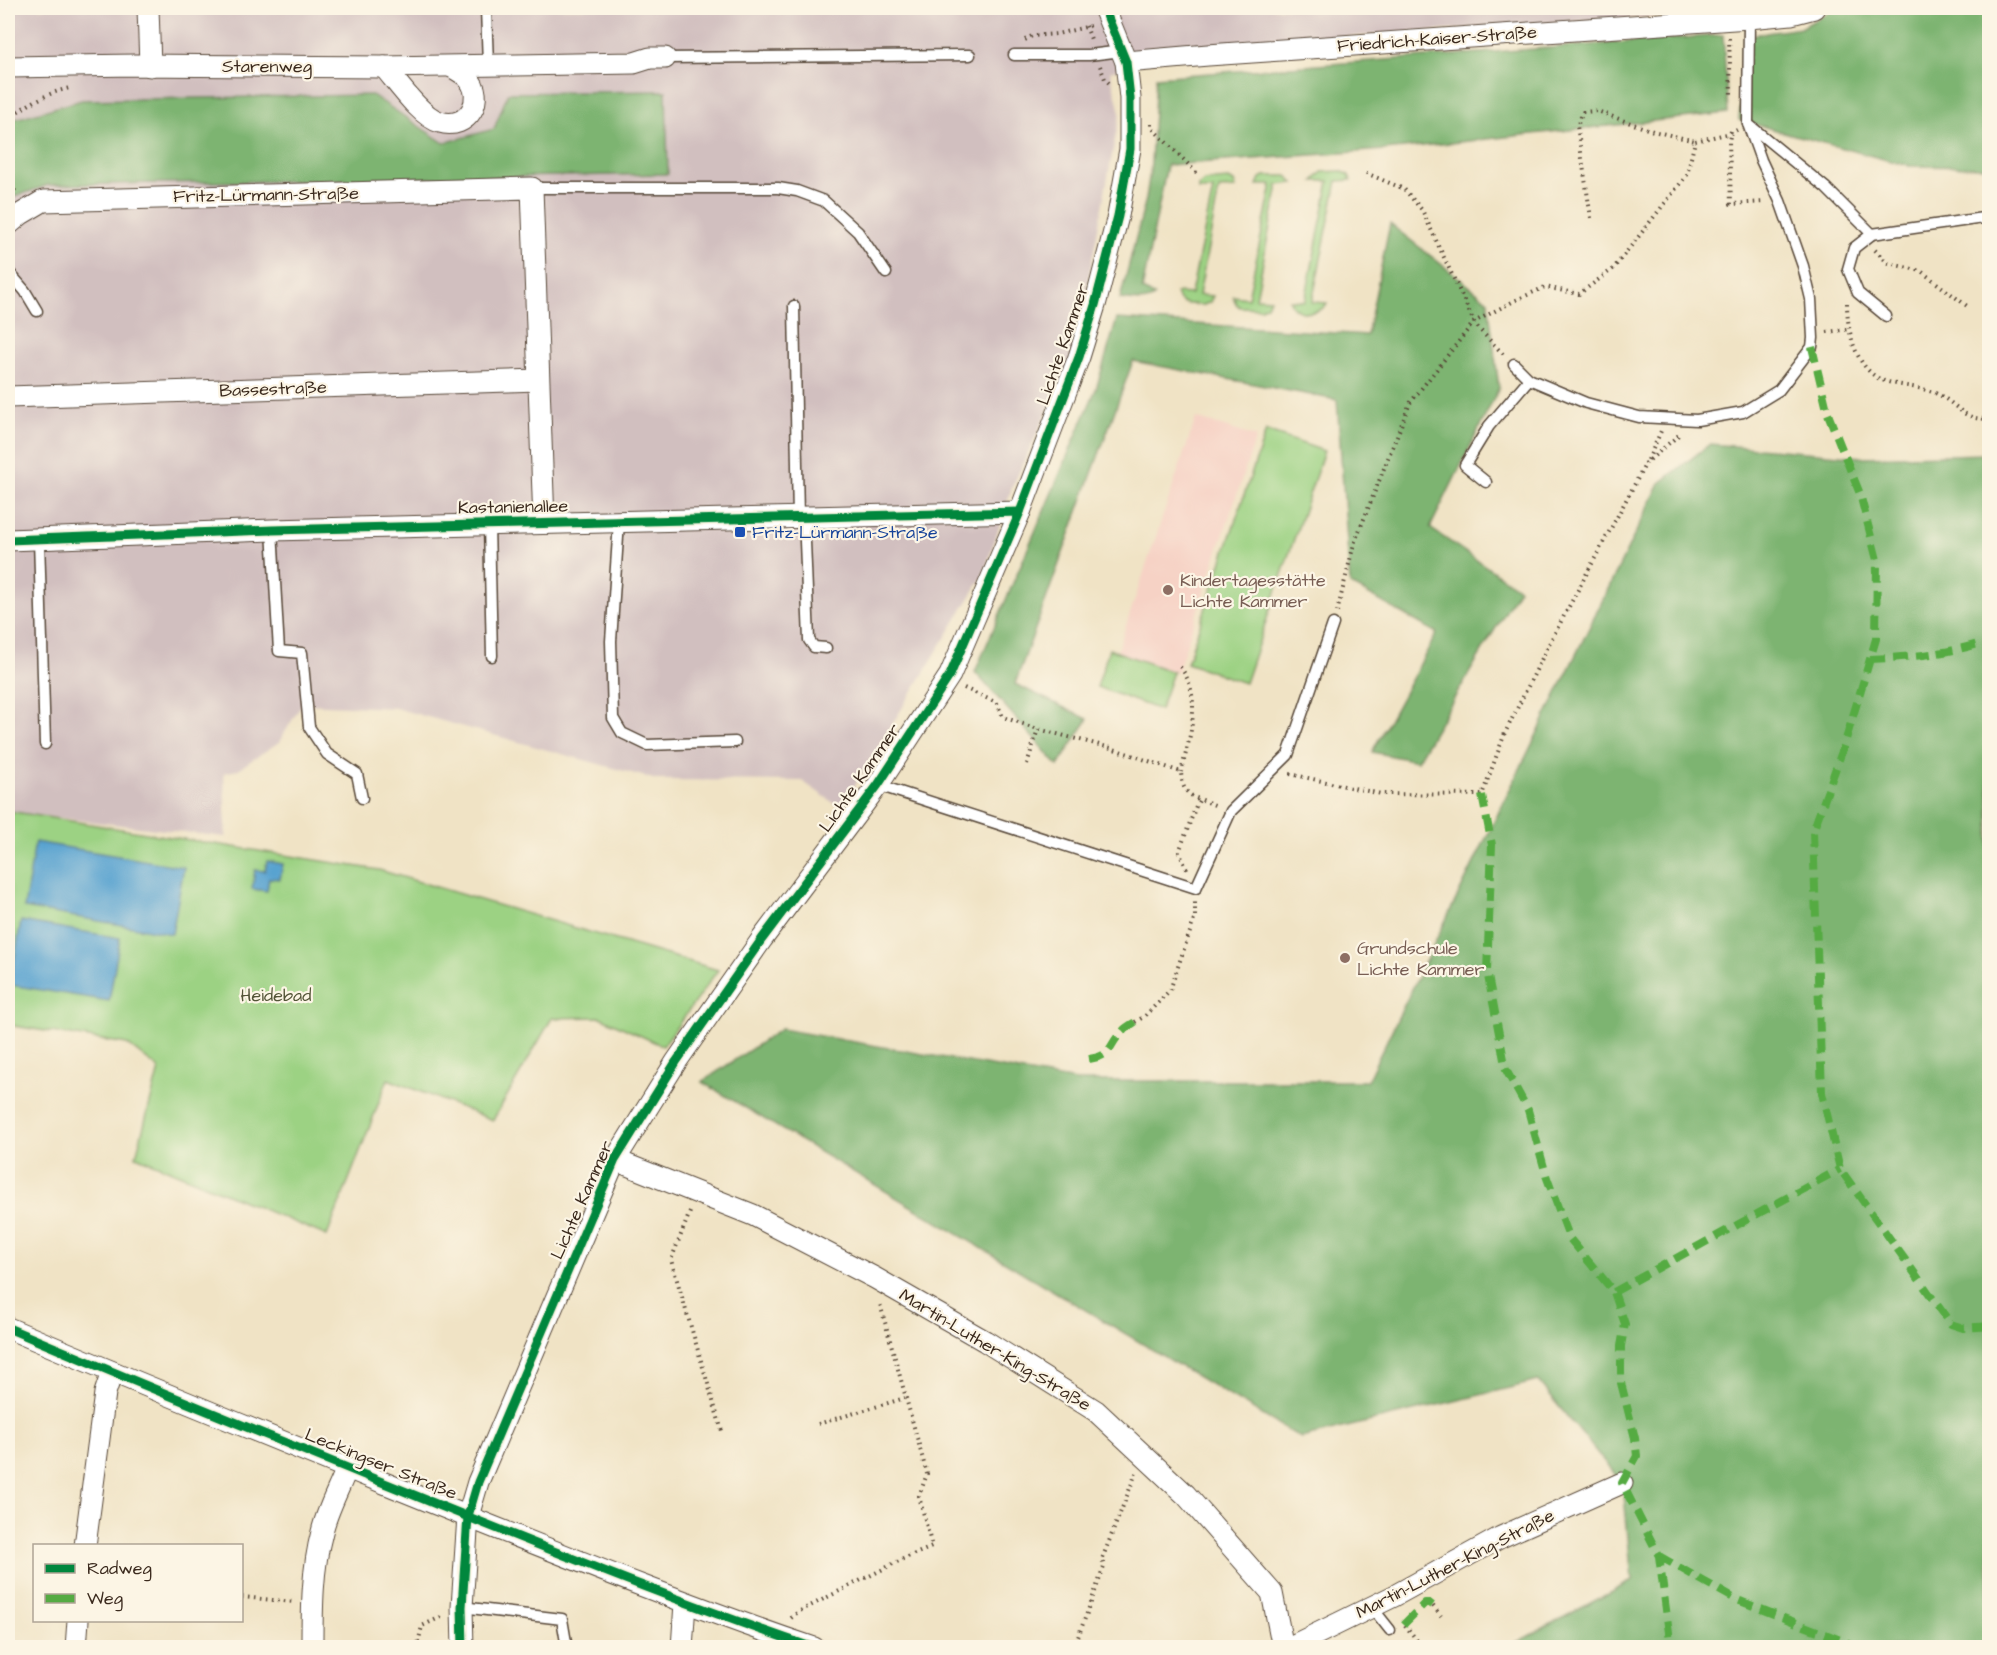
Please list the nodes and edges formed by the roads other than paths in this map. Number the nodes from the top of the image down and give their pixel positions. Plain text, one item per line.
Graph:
1 (148, 8) edge
2 (486, 8) edge
3 (1814, 8) edge
4 (1107, 13) edge
5 (1749, 18) junction
6 (970, 55) dead end
7 (1014, 55) road end
8 (1124, 57) junction
9 (665, 58) joint
10 (488, 65) junction
11 (150, 66) junction
12 (8, 67) edge
13 (384, 67) junction
14 (452, 67) junction
15 (1748, 124) junction
16 (532, 188) junction
17 (1989, 217) edge
18 (9, 221) edge
19 (1872, 234) junction
20 (8, 271) edge
21 (886, 273) dead end
22 (794, 306) dead end
23 (37, 311) dead end
24 (1886, 316) dead end
25 (1514, 364) road end
26 (1529, 379) junction
27 (538, 380) junction
28 (8, 397) edge
29 (1486, 482) dead end
30 (1020, 512) junction
31 (801, 518) junction
32 (619, 522) junction
33 (544, 523) junction
34 (489, 524) junction
35 (272, 530) junction
36 (39, 539) junction
37 (8, 540) edge
38 (1334, 624) road end
39 (826, 648) dead end
40 (492, 656) dead end
41 (735, 742) dead end
42 (45, 744) dead end
43 (878, 785) junction
44 (362, 798) dead end
45 (615, 1160) junction
46 (8, 1328) edge
47 (112, 1372) junction
48 (347, 1468) junction
49 (1623, 1484) dead end
50 (468, 1516) junction
51 (85, 1544) edge
52 (685, 1603) junction
53 (1371, 1606) junction
54 (462, 1607) junction
55 (78, 1622) edge
56 (1390, 1630) dead end
57 (76, 1647) edge
58 (312, 1647) edge
59 (463, 1647) edge
60 (567, 1647) edge
61 (682, 1647) edge
62 (814, 1647) edge
63 (1283, 1647) edge
64 (1288, 1647) edge

1 - 11 street
2 - 10 lane
3 - 5 street, Friedrich-Kaiser-Straße
4 - 8 street, Lichte Kammer
5 - 8 street, Friedrich-Kaiser-Straße
5 - 15 lane
6 - 9 lane
7 - 8 lane
8 - 30 street, Lichte Kammer
9 - 10 street, Starenweg
10 - 14 street, Starenweg
11 - 12 street, Starenweg
11 - 13 street, Starenweg
13 - 14 street, Starenweg
13 - 14 street
15 - 19 lane
15 - 26 lane
16 - 18 street, Fritz-Lürmann-Straße
16 - 21 lane, Fritz-Lürmann-Straße
16 - 27 street
17 - 19 lane
19 - 24 lane
20 - 23 lane
22 - 31 lane
25 - 26 lane
26 - 29 lane
27 - 28 street, Bassestraße
27 - 33 street
30 - 31 street, Kastanienallee
30 - 43 street, Lichte Kammer
31 - 32 street, Kastanienallee
31 - 39 lane
32 - 33 street, Kastanienallee
32 - 41 lane
33 - 34 street, Kastanienallee
34 - 35 street, Kastanienallee
34 - 40 lane
35 - 36 street, Kastanienallee
35 - 44 lane
36 - 37 street, Kastanienallee
36 - 42 lane
38 - 43 lane
43 - 45 street, Lichte Kammer
45 - 50 street, Lichte Kammer
45 - 63 street, Martin-Luther-King-Straße
46 - 47 street, Leckingser Straße
47 - 48 street, Leckingser Straße
47 - 51 street
48 - 50 street, Leckingser Straße
48 - 58 street
49 - 53 street, Martin-Luther-King-Straße
50 - 52 street, Leckingser Straße
50 - 54 street, Lichte Kammer
52 - 61 street
52 - 62 street, Leckingser Straße
53 - 56 lane
53 - 64 street, Martin-Luther-King-Straße
54 - 59 street, Lichte Kammer
54 - 60 lane
55 - 57 street

